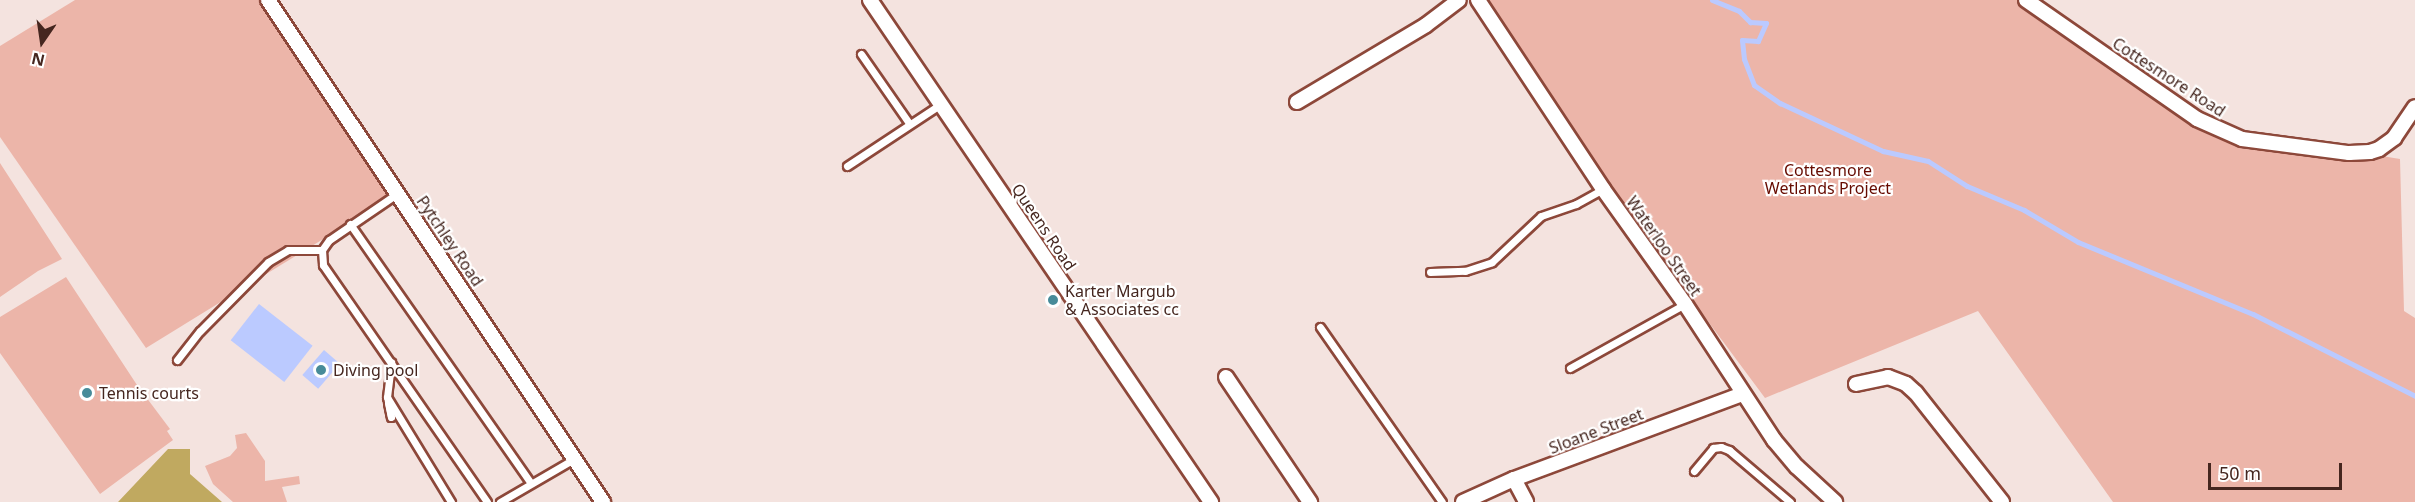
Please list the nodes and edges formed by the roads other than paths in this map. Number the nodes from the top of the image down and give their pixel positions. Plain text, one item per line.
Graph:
1 (268, 0) edge
2 (870, 0) edge
3 (1459, 0) edge
4 (1478, 0) edge
5 (2025, 0) edge
6 (861, 54) dead end
7 (1297, 102) dead end
8 (941, 104) junction
9 (2415, 106) edge
10 (909, 123) junction
11 (847, 166) dead end
12 (1603, 189) junction
13 (398, 193) junction
14 (350, 224) junction
15 (321, 250) junction
16 (1430, 272) dead end
17 (1685, 304) junction
18 (1320, 327) dead end
19 (177, 360) dead end
20 (391, 362) junction
21 (1570, 368) dead end
22 (1226, 377) dead end
23 (1856, 384) dead end
24 (1742, 394) junction
25 (574, 459) junction
26 (1694, 471) dead end
27 (1514, 479) junction
28 (530, 482) junction
29 (451, 502) edge
30 (488, 502) edge
31 (500, 502) edge
32 (603, 502) edge
33 (1211, 502) edge
34 (1310, 502) edge
35 (1442, 502) edge
36 (1463, 502) edge
37 (1526, 502) edge
38 (1790, 502) edge
39 (1835, 502) edge
40 (2002, 502) edge

1 - 13 street, Pytchley Road
2 - 8 street, Queens Road
3 - 7 street
4 - 12 street, Waterloo Street
5 - 9 street, Cottesmore Road
6 - 10 lane
8 - 10 lane
8 - 33 street, Queens Road
10 - 11 lane
12 - 16 lane
12 - 17 street, Waterloo Street
13 - 14 lane
13 - 25 street, Pytchley Road
14 - 15 lane
14 - 28 lane
15 - 19 lane
15 - 20 lane
17 - 21 lane
17 - 24 street, Waterloo Street
18 - 35 lane
20 - 29 lane
20 - 30 lane
22 - 34 street
23 - 40 street
24 - 27 street, Sloane Street
24 - 39 street, Waterloo Street
25 - 28 lane
25 - 32 street, Pytchley Road
26 - 38 lane
27 - 36 street, Sloane Street
27 - 37 street
28 - 31 lane

